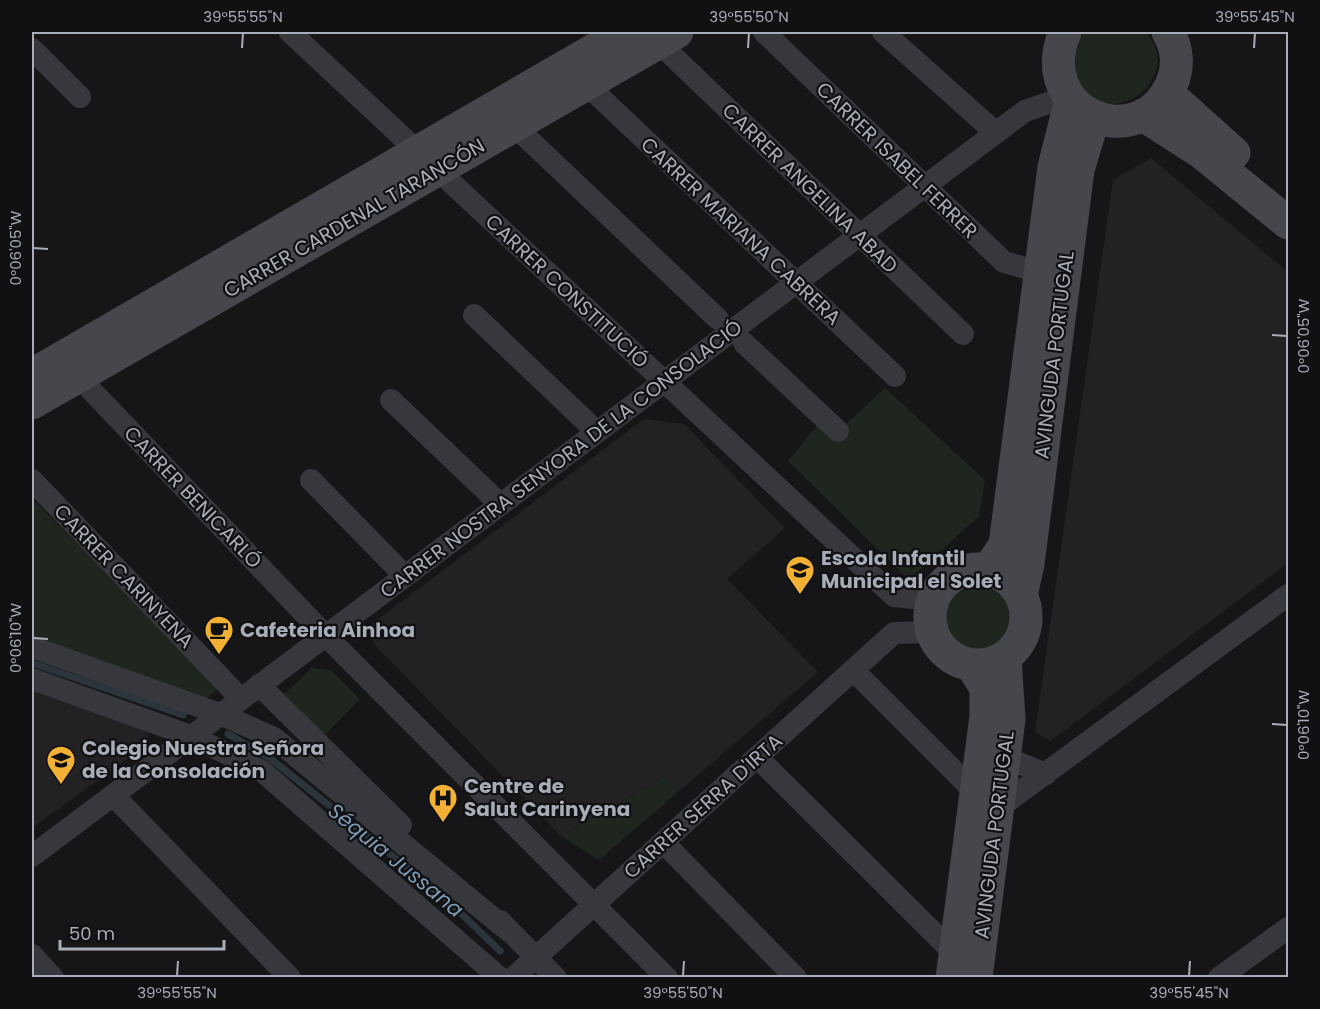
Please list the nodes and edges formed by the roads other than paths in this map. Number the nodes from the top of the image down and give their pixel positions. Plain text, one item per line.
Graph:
1 (290, 32) edge
2 (625, 32) edge
3 (764, 32) edge
4 (883, 32) edge
5 (1168, 32) edge
6 (667, 37) edge
7 (1056, 37) edge
8 (32, 49) edge
9 (587, 86) junction
10 (1167, 93) junction
11 (80, 97) dead end
12 (1078, 104) junction
13 (1143, 115) junction
14 (996, 133) junction
15 (525, 136) dead end
16 (428, 160) junction
17 (924, 186) junction
18 (1288, 198) edge
19 (1288, 223) edge
20 (859, 236) junction
21 (1040, 272) junction
22 (796, 283) junction
23 (474, 315) dead end
24 (718, 319) dead end
25 (963, 334) dead end
26 (744, 343) dead end
27 (70, 367) junction
28 (32, 375) edge
29 (895, 376) dead end
30 (664, 382) junction
31 (390, 400) dead end
32 (32, 403) edge
33 (838, 431) dead end
34 (597, 432) junction
35 (32, 480) edge
36 (311, 480) dead end
37 (500, 504) junction
38 (988, 570) junction
39 (405, 576) junction
40 (1021, 595) junction
41 (1288, 595) edge
42 (894, 596) junction
43 (933, 600) junction
44 (932, 632) junction
45 (894, 633) junction
46 (325, 635) junction
47 (32, 647) edge
48 (1005, 657) junction
49 (972, 666) junction
50 (853, 670) junction
51 (32, 679) edge
52 (250, 692) junction
53 (220, 714) junction
54 (191, 736) junction
55 (757, 757) junction
56 (1004, 757) junction
57 (1046, 774) junction
58 (113, 795) junction
59 (987, 801) junction
60 (663, 842) junction
61 (32, 856) edge
62 (595, 903) junction
63 (1288, 928) edge
64 (510, 932) junction
65 (32, 955) edge
66 (536, 957) junction
67 (961, 970) edge
68 (53, 978) edge
69 (290, 978) edge
70 (501, 978) edge
71 (513, 978) edge
72 (556, 978) edge
73 (667, 978) edge
74 (796, 978) edge
75 (1219, 978) edge

1 - 16 street, CARRER CONSTITUCIÓ
2 - 16 main road, CARRER CARDENAL TARANCÓN
3 - 17 street, CARRER ISABEL FERRER
4 - 14 street
5 - 10 main road
6 - 9 main road, CARRER CARDENAL TARANCÓN
6 - 20 street, CARRER ANGELINA ABAD
7 - 12 main road
8 - 11 street
9 - 16 main road, CARRER CARDENAL TARANCÓN
9 - 22 street, CARRER MARIANA CABRERA
10 - 13 main road
10 - 18 main road
12 - 13 main road
12 - 14 street, CARRER NOSTRA SENYORA DE LA CONSOLACIÓ
12 - 21 main road, AVINGUDA PORTUGAL
12 - 40 main road, AVINGUDA PORTUGAL
13 - 19 main road
14 - 17 street, CARRER NOSTRA SENYORA DE LA CONSOLACIÓ
15 - 24 street
16 - 27 main road, CARRER CARDENAL TARANCÓN
16 - 30 street, CARRER CONSTITUCIÓ
17 - 20 street, CARRER NOSTRA SENYORA DE LA CONSOLACIÓ
17 - 21 street, CARRER ISABEL FERRER
20 - 22 street, CARRER NOSTRA SENYORA DE LA CONSOLACIÓ
20 - 25 street, CARRER ANGELINA ABAD
21 - 38 main road, AVINGUDA PORTUGAL
22 - 29 street, CARRER MARIANA CABRERA
22 - 30 street, CARRER NOSTRA SENYORA DE LA CONSOLACIÓ
23 - 34 street
26 - 33 street
27 - 28 main road, CARRER CARDENAL TARANCÓN
27 - 32 main road, CARRER CARDENAL TARANCÓN
27 - 46 street, CARRER BENICARLÓ
30 - 34 street, CARRER NOSTRA SENYORA DE LA CONSOLACIÓ
30 - 42 street, CARRER CONSTITUCIÓ
31 - 37 street
34 - 37 street, CARRER NOSTRA SENYORA DE LA CONSOLACIÓ
35 - 52 street, CARRER CARINYENA
36 - 39 street
37 - 39 street, CARRER NOSTRA SENYORA DE LA CONSOLACIÓ
38 - 40 main road
38 - 43 main road
39 - 46 street, CARRER NOSTRA SENYORA DE LA CONSOLACIÓ
40 - 48 main road
41 - 57 street
42 - 43 street
42 - 45 street
43 - 44 main road
44 - 45 street
44 - 49 main road
45 - 50 street, CARRER SERRA D'IRTA
46 - 52 street, CARRER NOSTRA SENYORA DE LA CONSOLACIÓ
46 - 62 street, CARRER BENICARLÓ
47 - 53 street, CARRER CARINYENA
48 - 49 main road
48 - 56 main road, AVINGUDA PORTUGAL
49 - 59 main road, AVINGUDA PORTUGAL
50 - 55 street, CARRER SERRA D'IRTA
50 - 59 street
51 - 54 street
52 - 53 street, CARRER NOSTRA SENYORA DE LA CONSOLACIÓ
52 - 64 street, CARRER CARINYENA
53 - 54 street, CARRER NOSTRA SENYORA DE LA CONSOLACIÓ
53 - 64 street, CARRER CARINYENA
54 - 58 street, CARRER NOSTRA SENYORA DE LA CONSOLACIÓ
54 - 70 street
55 - 60 street, CARRER SERRA D'IRTA
55 - 67 street
56 - 57 street
56 - 59 main road, AVINGUDA PORTUGAL
57 - 59 street
58 - 61 street, CARRER NOSTRA SENYORA DE LA CONSOLACIÓ
58 - 69 street
59 - 67 main road, AVINGUDA PORTUGAL
60 - 62 street, CARRER SERRA D'IRTA
60 - 74 street
62 - 66 street, CARRER SERRA D'IRTA
62 - 73 street, CARRER BENICARLÓ
63 - 75 street
64 - 66 street, CARRER CARINYENA
65 - 68 street
66 - 71 street, CARRER SERRA D'IRTA
66 - 72 street, CARRER CARINYENA

